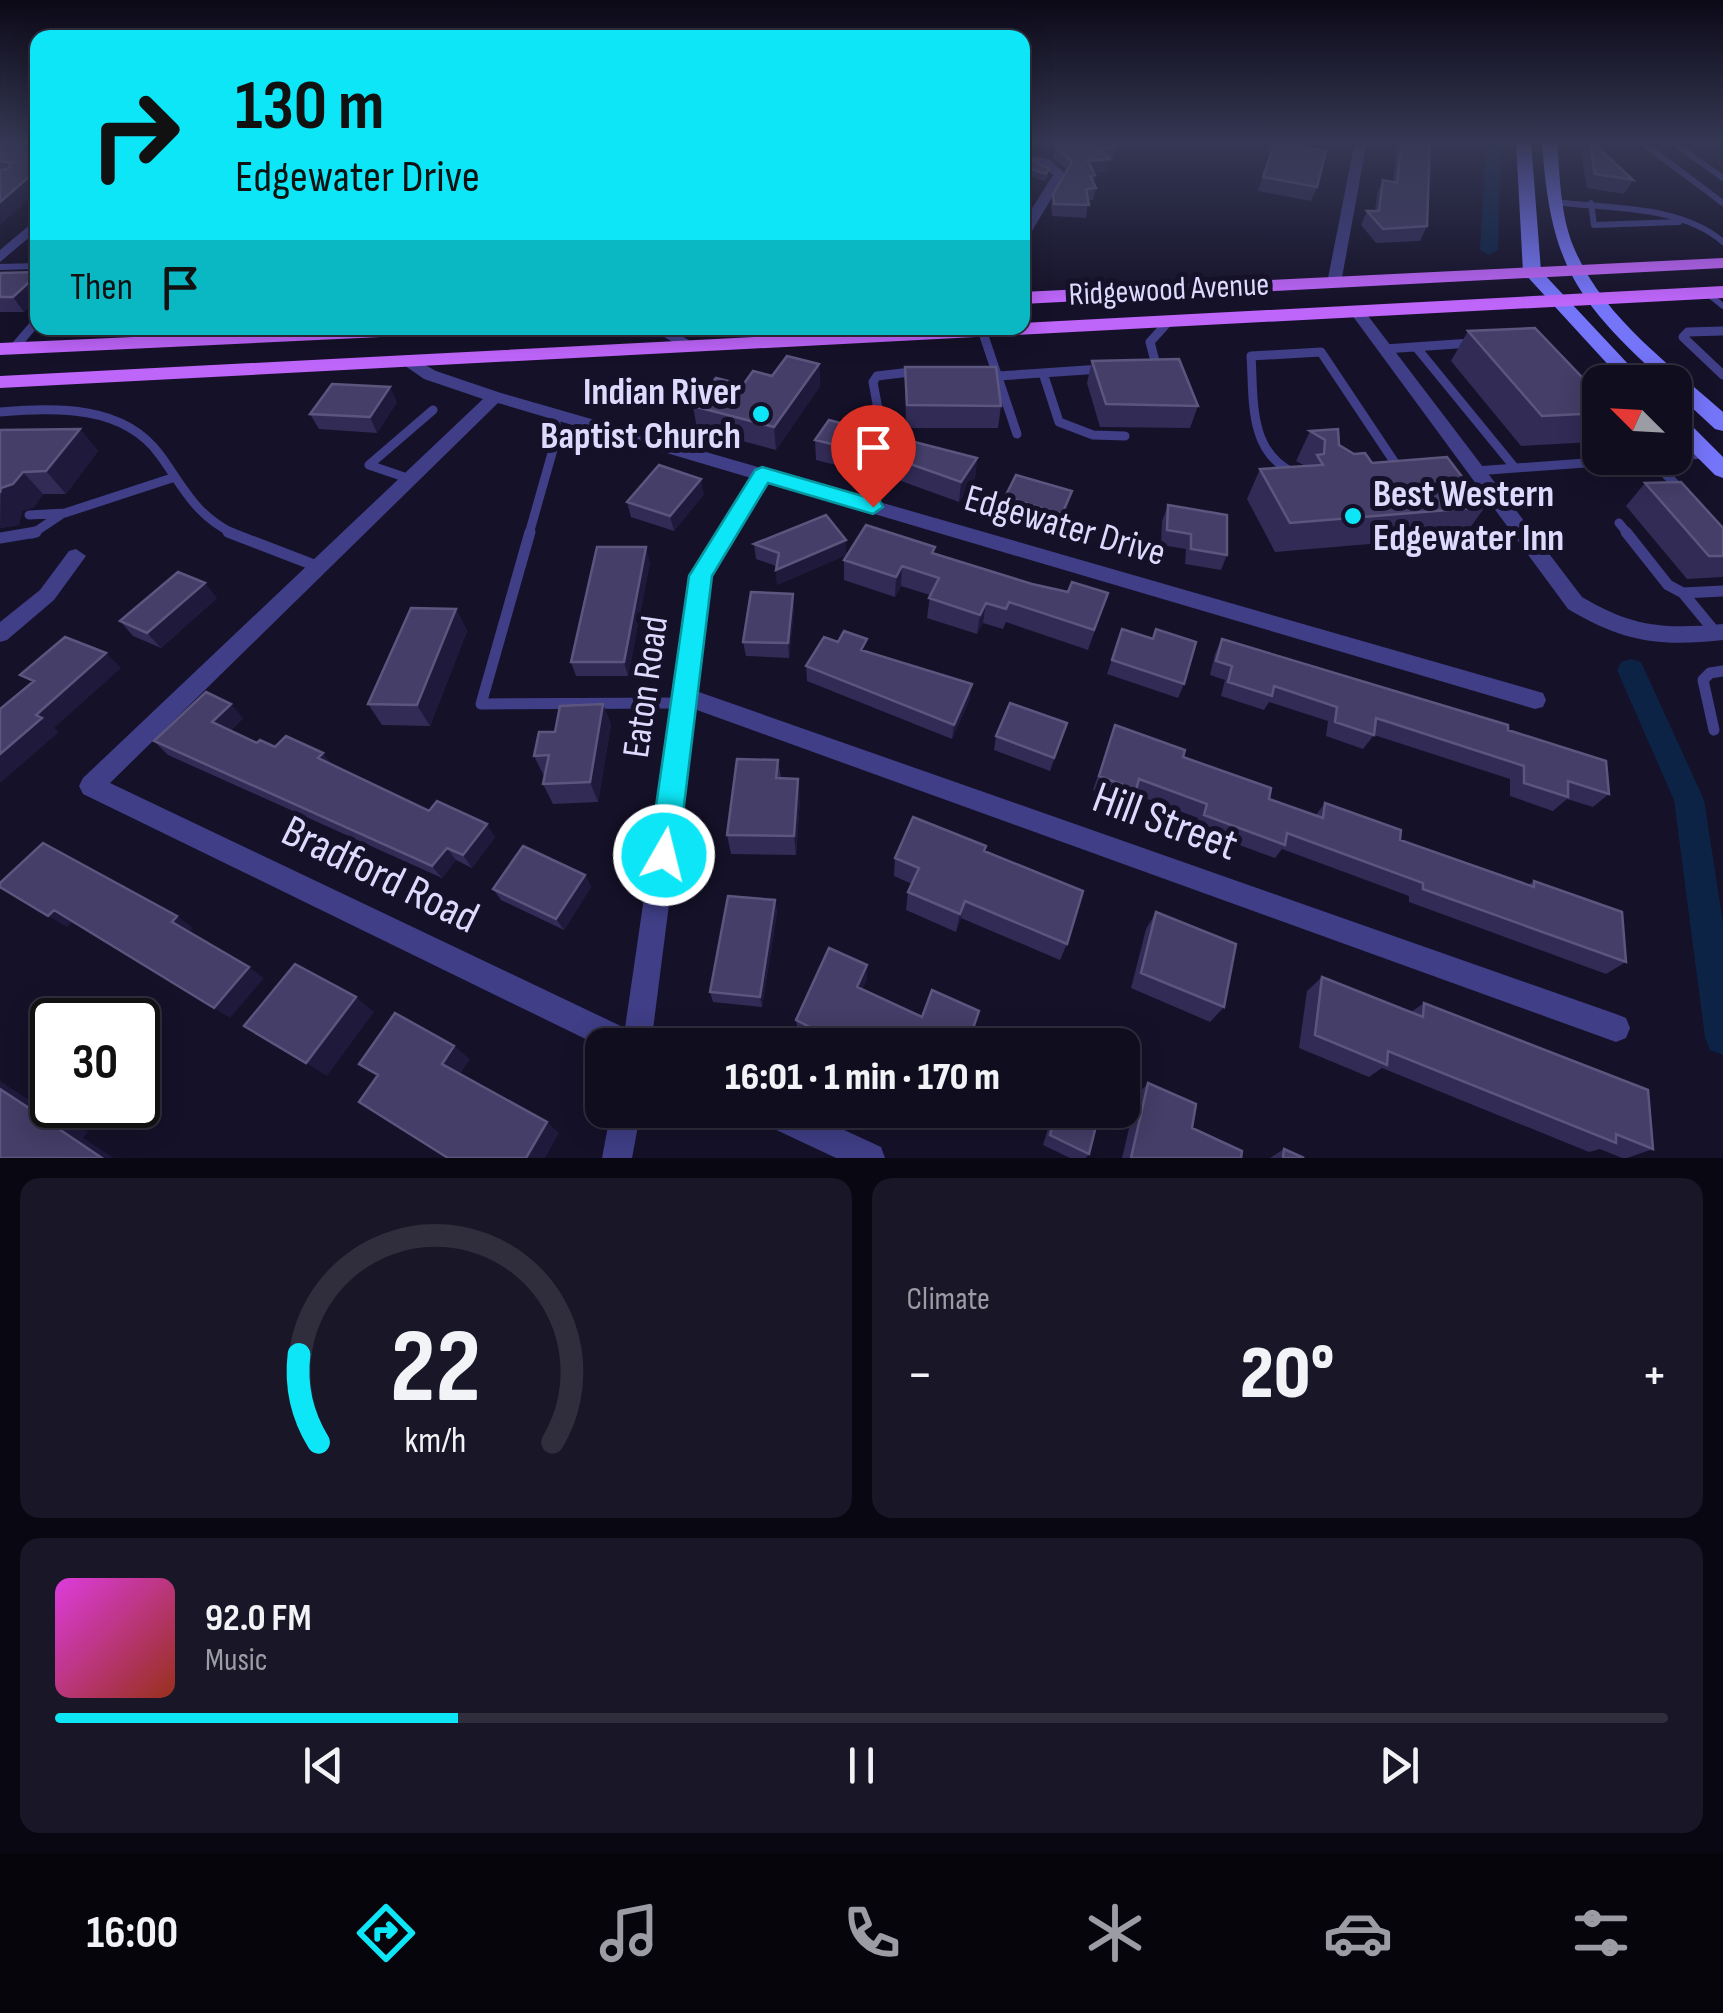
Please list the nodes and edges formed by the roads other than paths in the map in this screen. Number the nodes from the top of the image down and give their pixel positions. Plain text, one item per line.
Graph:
1 (1047, 195) edge
2 (1351, 195) edge
3 (1554, 195) edge
4 (1526, 197) joint
5 (1555, 202) junction
6 (1591, 204) junction
7 (1695, 222) junction
8 (1030, 223) edge
9 (30, 230) edge
10 (1723, 242) edge
11 (0, 258) edge
12 (1723, 263) edge
13 (30, 266) edge
14 (0, 267) edge
15 (1578, 270) junction
16 (1532, 272) junction
17 (1334, 282) junction
18 (1715, 292) edge
19 (1030, 298) edge
20 (1596, 298) junction
21 (1554, 300) junction
22 (1723, 306) edge
23 (1357, 311) junction
24 (1170, 320) junction
25 (30, 327) edge
26 (1030, 327) edge
27 (1723, 331) edge
28 (143, 335) edge
29 (406, 335) edge
30 (669, 335) edge
31 (807, 335) edge
32 (984, 335) edge
33 (1488, 342) edge
34 (689, 346) junction
35 (1416, 347) junction
36 (6, 349) edge
37 (1385, 350) junction
38 (408, 360) junction
39 (318, 365) junction
40 (1618, 365) edge
41 (1135, 366) edge
42 (976, 368) edge
43 (1117, 368) edge
44 (939, 370) edge
45 (996, 372) junction
46 (1043, 373) junction
47 (1723, 375) edge
48 (0, 382) edge
49 (495, 397) junction
50 (433, 410) dead end
51 (0, 412) edge
52 (556, 415) junction
53 (880, 420) dead end
54 (1723, 424) edge
55 (1017, 434) dead end
56 (1125, 436) dead end
57 (1692, 439) edge
58 (1715, 462) edge
59 (1582, 463) edge
60 (1415, 465) edge
61 (1465, 465) junction
62 (1398, 466) junction
63 (1381, 468) edge
64 (1515, 468) junction
65 (1302, 472) edge
66 (762, 474) junction
67 (1667, 475) edge
68 (172, 478) junction
69 (410, 479) junction
70 (1687, 497) edge
71 (65, 512) junction
72 (29, 515) dead end
73 (1618, 523) dead end
74 (0, 538) edge
75 (76, 556) dead end
76 (319, 567) junction
77 (1723, 590) edge
78 (1683, 593) junction
79 (1720, 632) edge
80 (0, 634) edge
81 (1723, 672) edge
82 (685, 699) junction
83 (1536, 700) dead end
84 (1714, 730) dead end
85 (598, 1028) edge
86 (637, 1028) edge
87 (1616, 1028) dead end
88 (623, 1128) edge
89 (806, 1128) edge
90 (617, 1158) edge
91 (870, 1158) edge

1 - 8 street
2 - 17 street
3 - 5 street
4 - 5 street
4 - 16 street
5 - 6 lane
5 - 15 street
6 - 7 lane
6 - 7 lane
7 - 10 lane
9 - 11 street
12 - 15 main road, Ridgewood Avenue
13 - 14 lane
15 - 16 main road, Ridgewood Avenue
15 - 20 street
16 - 17 main road, Ridgewood Avenue
16 - 21 street
17 - 19 main road, Ridgewood Avenue
18 - 20 main road, Ridgewood Avenue
18 - 22 lane
20 - 21 main road, Ridgewood Avenue
20 - 54 street
21 - 23 main road, Ridgewood Avenue
21 - 40 street
23 - 24 main road, Ridgewood Avenue
23 - 37 street
24 - 26 main road, Ridgewood Avenue
24 - 41 lane
25 - 36 lane
27 - 47 lane
28 - 36 main road, Ridgewood Avenue
29 - 39 main road, Ridgewood Avenue
30 - 34 street
31 - 34 main road, Ridgewood Avenue
32 - 45 lane
33 - 35 lane
34 - 38 main road, Ridgewood Avenue
35 - 37 lane
35 - 64 lane
37 - 61 street
38 - 39 main road, Ridgewood Avenue
38 - 49 street, Edgewater Drive
39 - 48 main road, Ridgewood Avenue
42 - 45 lane
43 - 46 lane
44 - 53 lane
45 - 46 lane
45 - 55 lane
46 - 56 lane
49 - 52 street, Edgewater Drive
49 - 69 street
50 - 69 lane
51 - 68 lane
52 - 66 street, Edgewater Drive
52 - 82 lane
57 - 58 street
59 - 64 lane
60 - 62 lane
61 - 64 lane
61 - 79 street
62 - 63 lane
62 - 65 lane
66 - 82 street, Eaton Road
66 - 83 street, Edgewater Drive
67 - 70 lane
68 - 71 lane
68 - 76 lane
69 - 76 street
71 - 72 lane
71 - 74 lane
73 - 78 lane
75 - 80 street
76 - 85 street, Bradford Road
77 - 78 lane
78 - 79 lane
81 - 84 lane
82 - 86 street, Eaton Road
82 - 87 street, Hill Street
88 - 90 street
89 - 91 street

